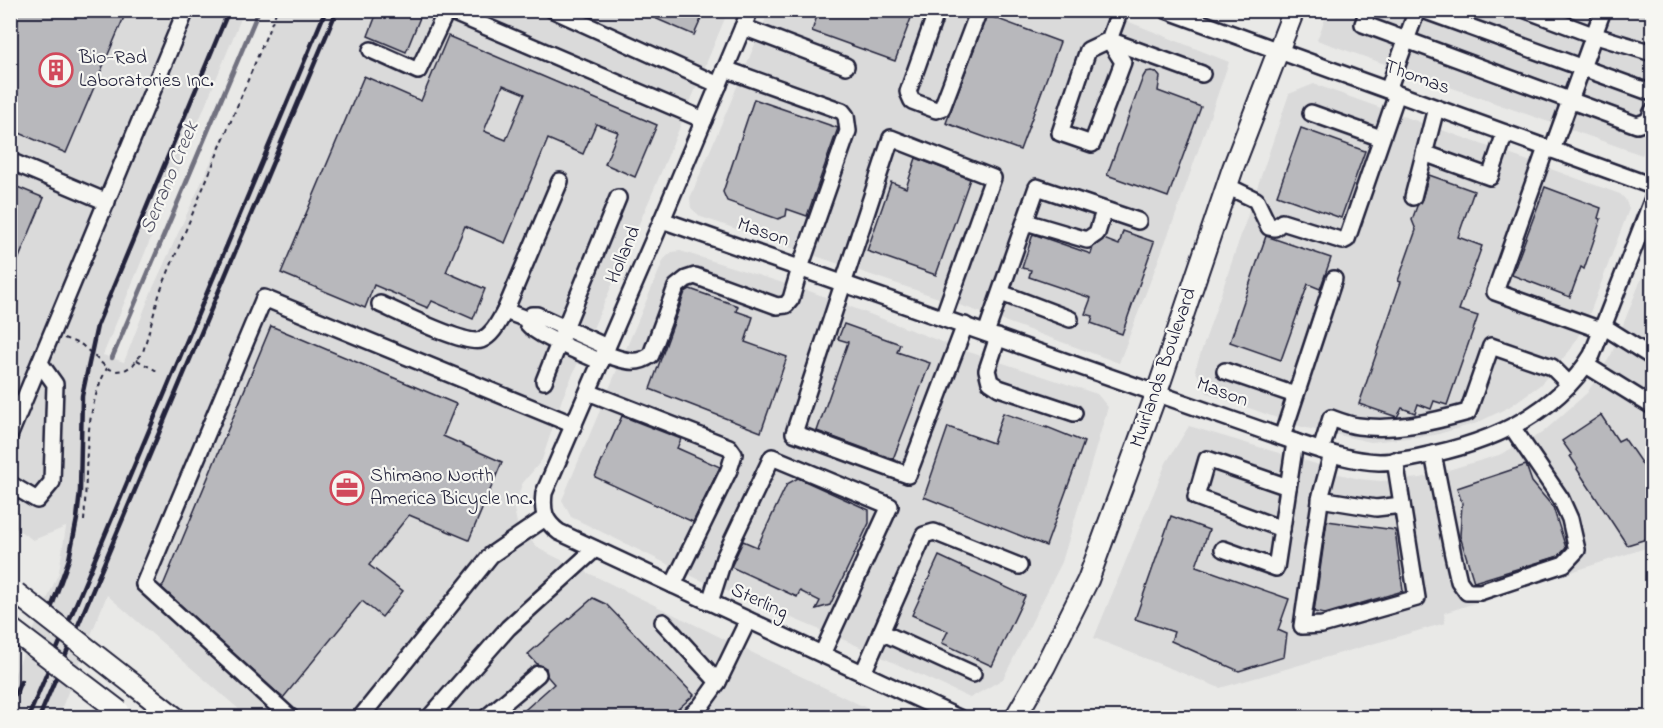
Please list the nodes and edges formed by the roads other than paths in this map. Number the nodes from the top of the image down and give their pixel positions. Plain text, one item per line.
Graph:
1 (186, 10) edge
2 (553, 10) edge
3 (750, 10) edge
4 (938, 10) edge
5 (979, 10) edge
6 (1119, 10) edge
7 (1166, 10) edge
8 (1294, 10) edge
9 (1368, 10) edge
10 (1417, 10) edge
11 (1423, 10) edge
12 (1526, 10) edge
13 (1603, 10) edge
14 (447, 11) edge
15 (743, 27) junction
16 (1593, 35) junction
17 (1109, 40) junction
18 (1405, 40) junction
19 (1653, 48) edge
20 (371, 50) dead end
21 (1278, 51) junction
22 (846, 66) dead end
23 (1581, 68) junction
24 (725, 69) junction
25 (1202, 74) dead end
26 (719, 85) junction
27 (1392, 92) junction
28 (1653, 93) edge
29 (1569, 102) junction
30 (1436, 108) junction
31 (1653, 112) edge
32 (1311, 113) dead end
33 (704, 120) junction
34 (1505, 133) junction
35 (1381, 138) junction
36 (1549, 149) junction
37 (1424, 153) junction
38 (10, 161) edge
39 (560, 181) dead end
40 (1227, 186) junction
41 (1653, 186) edge
42 (1413, 197) dead end
43 (618, 198) dead end
44 (1653, 201) edge
45 (107, 202) junction
46 (1104, 211) junction
47 (662, 220) junction
48 (1138, 221) dead end
49 (1026, 222) junction
50 (800, 268) junction
51 (1334, 279) dead end
52 (843, 283) junction
53 (1001, 293) junction
54 (380, 304) dead end
55 (505, 311) junction
56 (943, 318) junction
57 (1070, 319) dead end
58 (965, 325) junction
59 (1602, 328) junction
60 (562, 335) junction
61 (992, 335) junction
62 (604, 354) junction
63 (1653, 357) edge
64 (40, 363) junction
65 (1586, 365) junction
66 (1225, 370) dead end
67 (544, 381) dead end
68 (1569, 384) junction
69 (588, 392) junction
70 (1157, 392) junction
71 (1295, 395) junction
72 (1653, 406) edge
73 (1074, 413) dead end
74 (574, 425) junction
75 (1512, 427) junction
76 (10, 434) edge
77 (1288, 440) junction
78 (1326, 452) junction
79 (1433, 454) junction
80 (1395, 460) junction
81 (10, 484) edge
82 (1288, 488) junction
83 (1320, 499) junction
84 (1402, 505) junction
85 (545, 518) junction
86 (1282, 529) junction
87 (595, 549) junction
88 (1224, 549) dead end
89 (1019, 566) dead end
90 (673, 585) junction
91 (13, 591) edge
92 (710, 602) junction
93 (748, 620) junction
94 (663, 622) dead end
95 (10, 628) edge
96 (881, 632) junction
97 (822, 654) junction
98 (863, 673) junction
99 (538, 674) dead end
100 (973, 674) dead end
101 (718, 682) junction
102 (123, 714) edge
103 (176, 717) edge
104 (291, 717) edge
105 (360, 717) edge
106 (431, 717) edge
107 (486, 717) edge
108 (687, 717) edge
109 (959, 717) edge
110 (1015, 717) edge

1 - 45 street
2 - 26 street
3 - 15 street, Holland
4 - 5 street
6 - 17 street
7 - 21 street, Thomas
8 - 21 main road, Muirlands Boulevard
9 - 18 street
10 - 18 street
11 - 23 street
12 - 16 street
13 - 16 street
14 - 20 street
14 - 33 street
15 - 22 street
15 - 24 street, Holland
16 - 19 street
16 - 23 street
17 - 17 street
17 - 25 street
18 - 27 street
18 - 29 street
21 - 27 street, Thomas
21 - 40 main road, Muirlands Boulevard
23 - 28 street
23 - 29 street
24 - 26 street, Holland
24 - 50 street
26 - 33 street, Holland
27 - 30 street, Thomas
27 - 35 street
29 - 31 street
29 - 36 street
30 - 34 street, Thomas
30 - 37 street
32 - 35 street
33 - 47 street, Holland
34 - 36 street, Thomas
34 - 37 street
35 - 40 street
36 - 41 street, Thomas
36 - 59 street
37 - 42 street
38 - 45 street
39 - 55 street
40 - 70 main road, Muirlands Boulevard
43 - 60 street
44 - 59 street, Mason
45 - 64 street
46 - 48 street
46 - 49 street
46 - 49 street
47 - 50 street, Mason
47 - 62 street, Holland
49 - 53 street
50 - 52 street, Mason
50 - 62 street
51 - 71 street
52 - 56 street, Mason
52 - 56 street
52 - 58 street
53 - 57 street
53 - 61 street
54 - 55 street
55 - 60 street
56 - 58 street, Mason
58 - 61 street, Mason
59 - 63 street
59 - 65 street, Mason
60 - 62 street
60 - 67 street
61 - 70 street, Mason
61 - 73 street
62 - 69 street, Holland
64 - 76 street
64 - 81 street
65 - 68 street, Mason
65 - 72 street
66 - 71 street
68 - 75 street, Mason
68 - 78 street
69 - 74 street, Holland
69 - 90 street
70 - 77 street, Mason
70 - 110 main road, Muirlands Boulevard
71 - 77 street
74 - 85 street, Holland
74 - 104 street
75 - 79 street, Mason
75 - 79 street
77 - 78 street, Mason
77 - 82 street
78 - 80 street, Mason
78 - 83 street
79 - 80 street, Mason
80 - 84 street
82 - 86 street
82 - 86 street
83 - 84 street
83 - 84 street
85 - 87 street, Sterling
85 - 105 street
86 - 88 street
87 - 90 street, Sterling
87 - 106 street
89 - 96 street
90 - 92 street, Sterling
91 - 103 main road, bridge
92 - 93 street, Sterling
92 - 97 street
93 - 97 street, Sterling
93 - 101 street
94 - 101 street
95 - 102 main road, bridge
96 - 98 street
96 - 100 street
97 - 98 street, Sterling
98 - 109 street, Sterling
99 - 107 street
101 - 108 street

